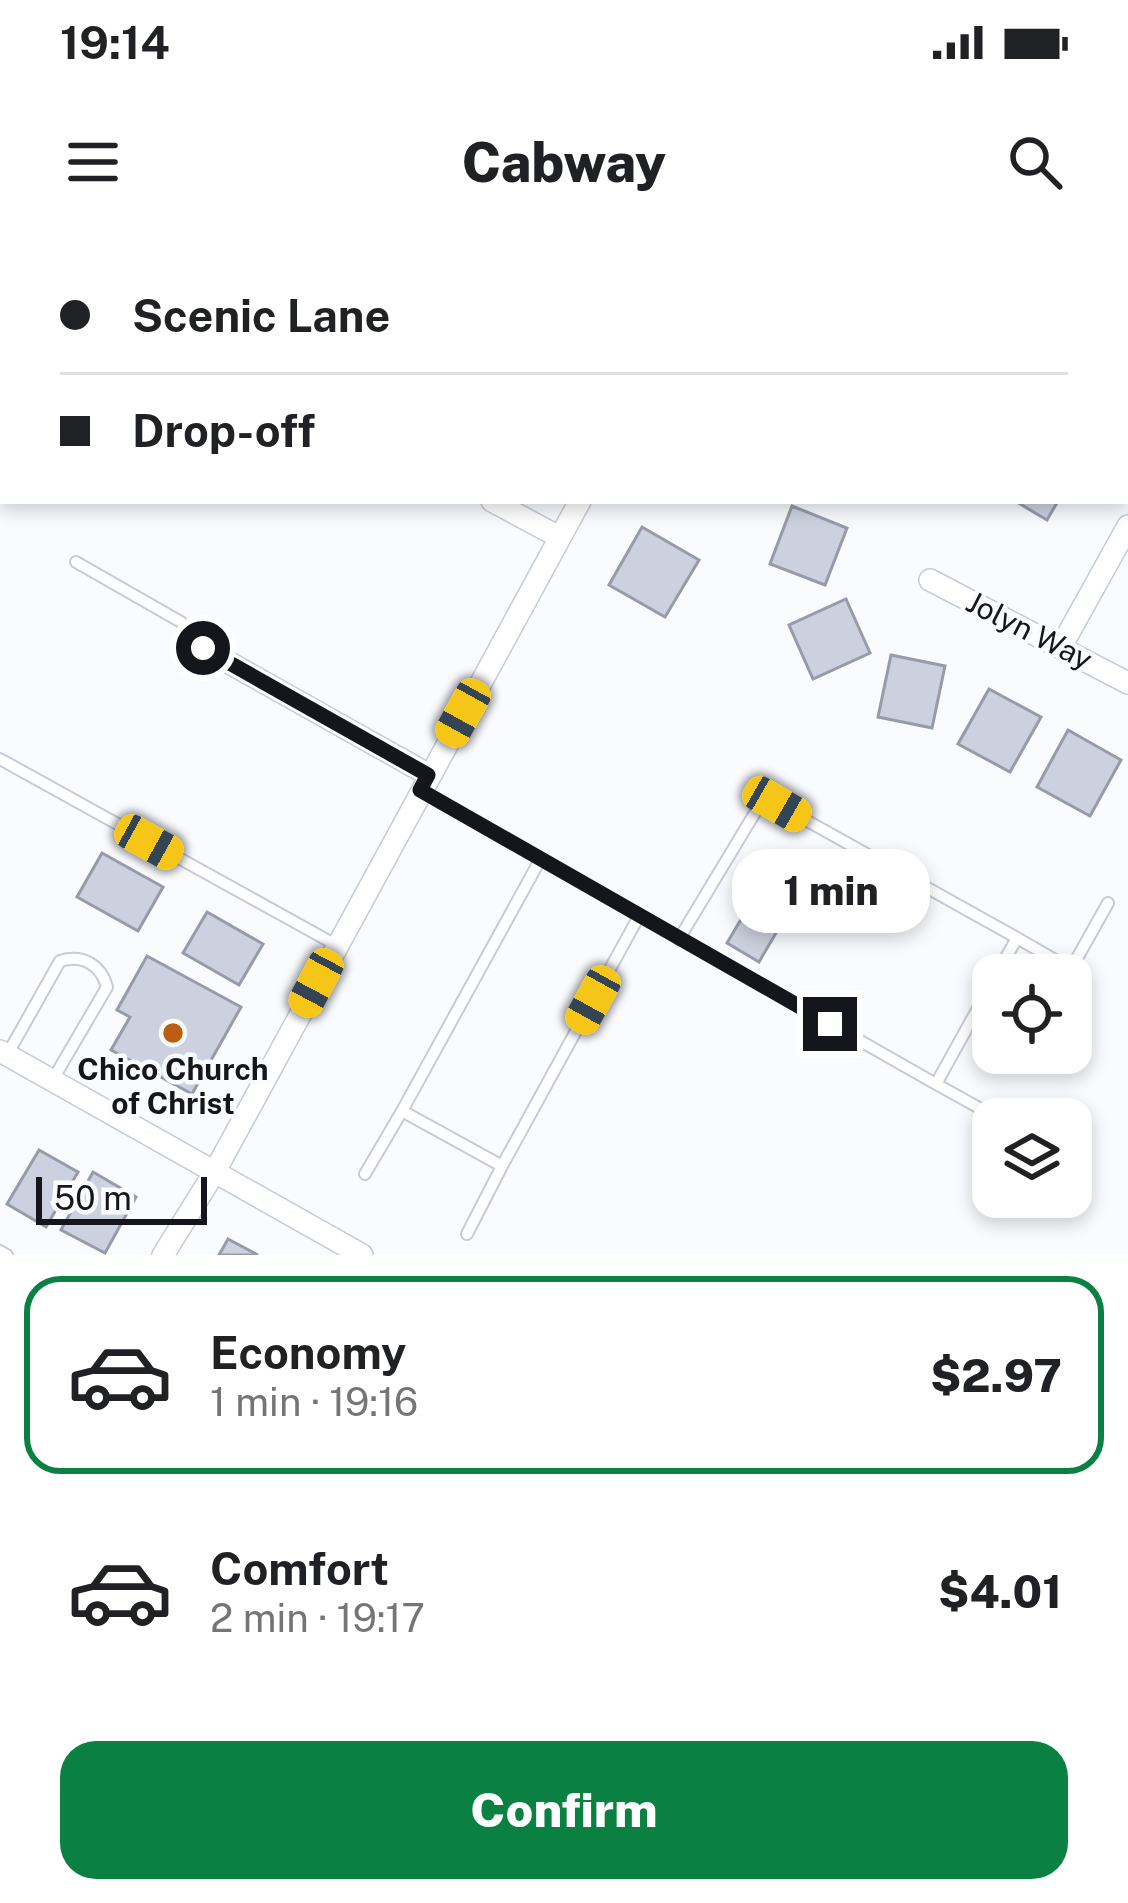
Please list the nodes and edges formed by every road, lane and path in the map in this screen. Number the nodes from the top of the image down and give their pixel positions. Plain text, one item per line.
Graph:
1 (498, 504) edge
2 (578, 504) edge
3 (1128, 526) edge
4 (559, 537) junction
5 (76, 562) dead end
6 (930, 580) dead end
7 (1062, 645) junction
8 (203, 648) joint
9 (1128, 683) edge
10 (0, 759) edge
11 (424, 782) junction
12 (540, 860) junction
13 (1108, 903) dead end
14 (639, 916) junction
15 (1017, 938) junction
16 (679, 939) junction
17 (336, 945) junction
18 (1008, 954) edge
19 (972, 1019) edge
20 (4, 1053) edge
21 (52, 1081) junction
22 (936, 1084) junction
23 (972, 1104) edge
24 (402, 1112) junction
25 (502, 1166) junction
26 (214, 1173) junction
27 (365, 1174) dead end
28 (467, 1234) dead end
29 (163, 1255) edge
30 (362, 1255) edge

1 - 4 street
2 - 4 street
3 - 7 street
4 - 11 street
5 - 8 lane
6 - 7 street, Jolyn Way
7 - 9 street, Jolyn Way
8 - 11 street
10 - 17 lane
11 - 12 lane
11 - 17 street
12 - 14 lane
12 - 24 lane
13 - 15 lane
14 - 16 lane
14 - 25 lane
15 - 16 lane
15 - 18 lane
16 - 22 lane
17 - 26 street
19 - 22 lane
20 - 21 street
20 - 21 lane
21 - 26 street
22 - 23 lane
24 - 25 lane
24 - 27 lane
25 - 28 lane
26 - 29 street
26 - 30 street

